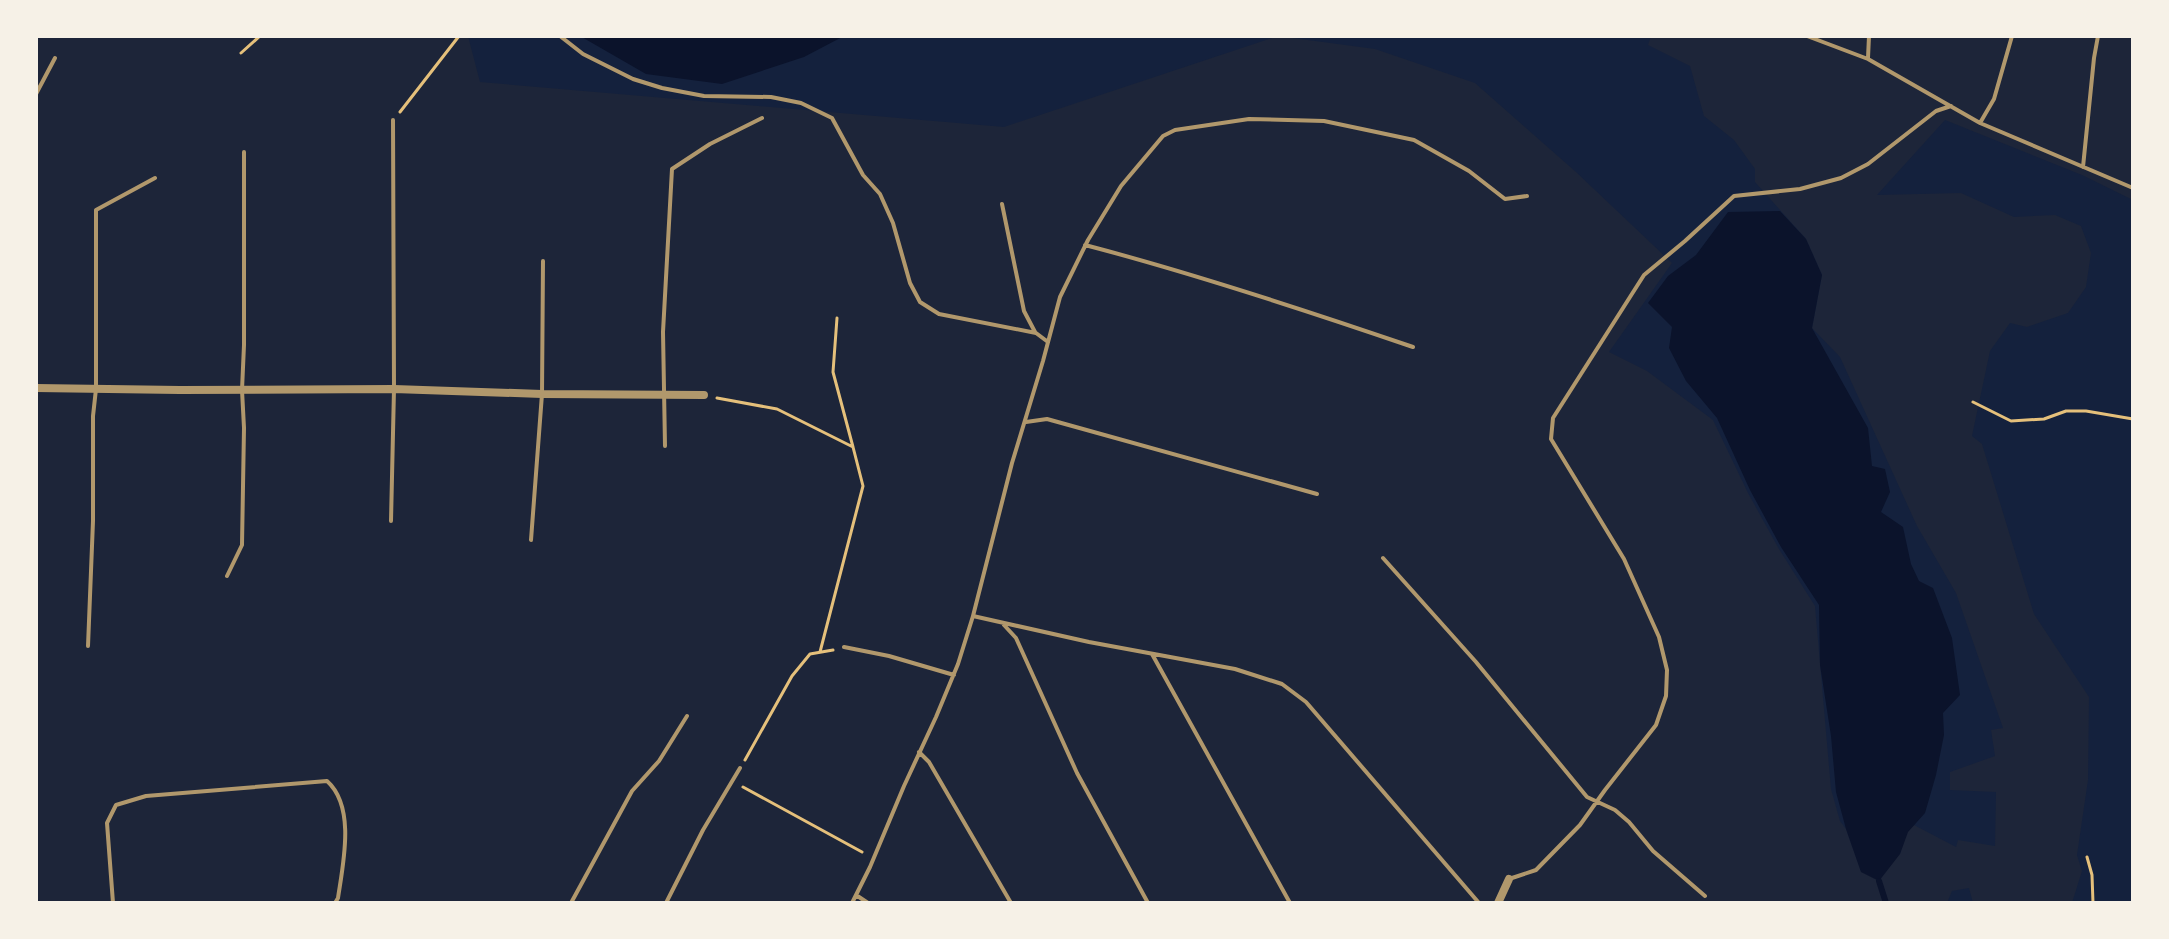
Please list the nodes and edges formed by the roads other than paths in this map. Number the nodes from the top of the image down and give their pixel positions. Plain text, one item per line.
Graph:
1 (560, 36) edge
2 (1807, 36) edge
3 (1869, 36) edge
4 (2012, 36) edge
5 (2098, 36) edge
6 (55, 58) dead end
7 (1868, 59) junction
8 (36, 94) edge
9 (1951, 106) junction
10 (762, 118) dead end
11 (393, 120) road end
12 (1980, 123) junction
13 (244, 152) dead end
14 (2083, 167) junction
15 (155, 178) dead end
16 (2133, 188) edge
17 (1527, 196) dead end
18 (1002, 204) dead end
19 (1085, 245) junction
20 (543, 261) dead end
21 (1036, 333) junction
22 (1048, 342) junction
23 (1413, 347) dead end
24 (36, 388) edge
25 (96, 389) junction
26 (394, 389) junction
27 (242, 390) junction
28 (542, 394) junction
29 (666, 395) junction
30 (704, 395) road end
31 (1025, 422) junction
32 (665, 446) dead end
33 (1317, 494) dead end
34 (391, 521) dead end
35 (531, 540) dead end
36 (1383, 558) dead end
37 (227, 576) dead end
38 (973, 616) junction
39 (1002, 623) junction
40 (88, 646) dead end
41 (844, 647) road end
42 (1152, 654) junction
43 (954, 675) junction
44 (687, 716) dead end
45 (919, 752) junction
46 (740, 768) road end
47 (1597, 800) junction
48 (1509, 879) joint
49 (856, 895) junction
50 (1705, 896) dead end
51 (113, 903) edge
52 (335, 903) edge
53 (571, 903) edge
54 (666, 903) edge
55 (852, 903) edge
56 (868, 903) edge
57 (1011, 903) edge
58 (1148, 903) edge
59 (1290, 903) edge
60 (1479, 903) edge
61 (1498, 903) edge

1 - 21 lane
2 - 7 lane
3 - 7 lane
4 - 12 lane
5 - 14 lane
6 - 8 lane
7 - 9 lane
9 - 12 lane
9 - 47 lane
10 - 29 lane
11 - 26 lane
12 - 14 lane
13 - 27 lane
14 - 16 lane
15 - 25 lane
17 - 19 lane
18 - 21 lane
19 - 22 lane
19 - 23 lane
20 - 28 lane
21 - 22 lane
22 - 31 lane
24 - 25 street
25 - 27 street
25 - 40 lane
26 - 27 street
26 - 28 street
26 - 34 lane
27 - 37 lane
28 - 29 street
28 - 35 lane
29 - 30 street
29 - 32 lane
31 - 33 lane
31 - 38 lane
36 - 47 lane
38 - 39 lane
38 - 43 lane
39 - 42 lane
39 - 58 lane
41 - 43 lane
42 - 59 lane
42 - 60 lane
43 - 45 lane
44 - 53 lane
45 - 49 lane
45 - 57 lane
46 - 54 lane
47 - 48 lane
47 - 50 lane
48 - 61 street
49 - 55 lane
49 - 56 lane
51 - 52 lane

